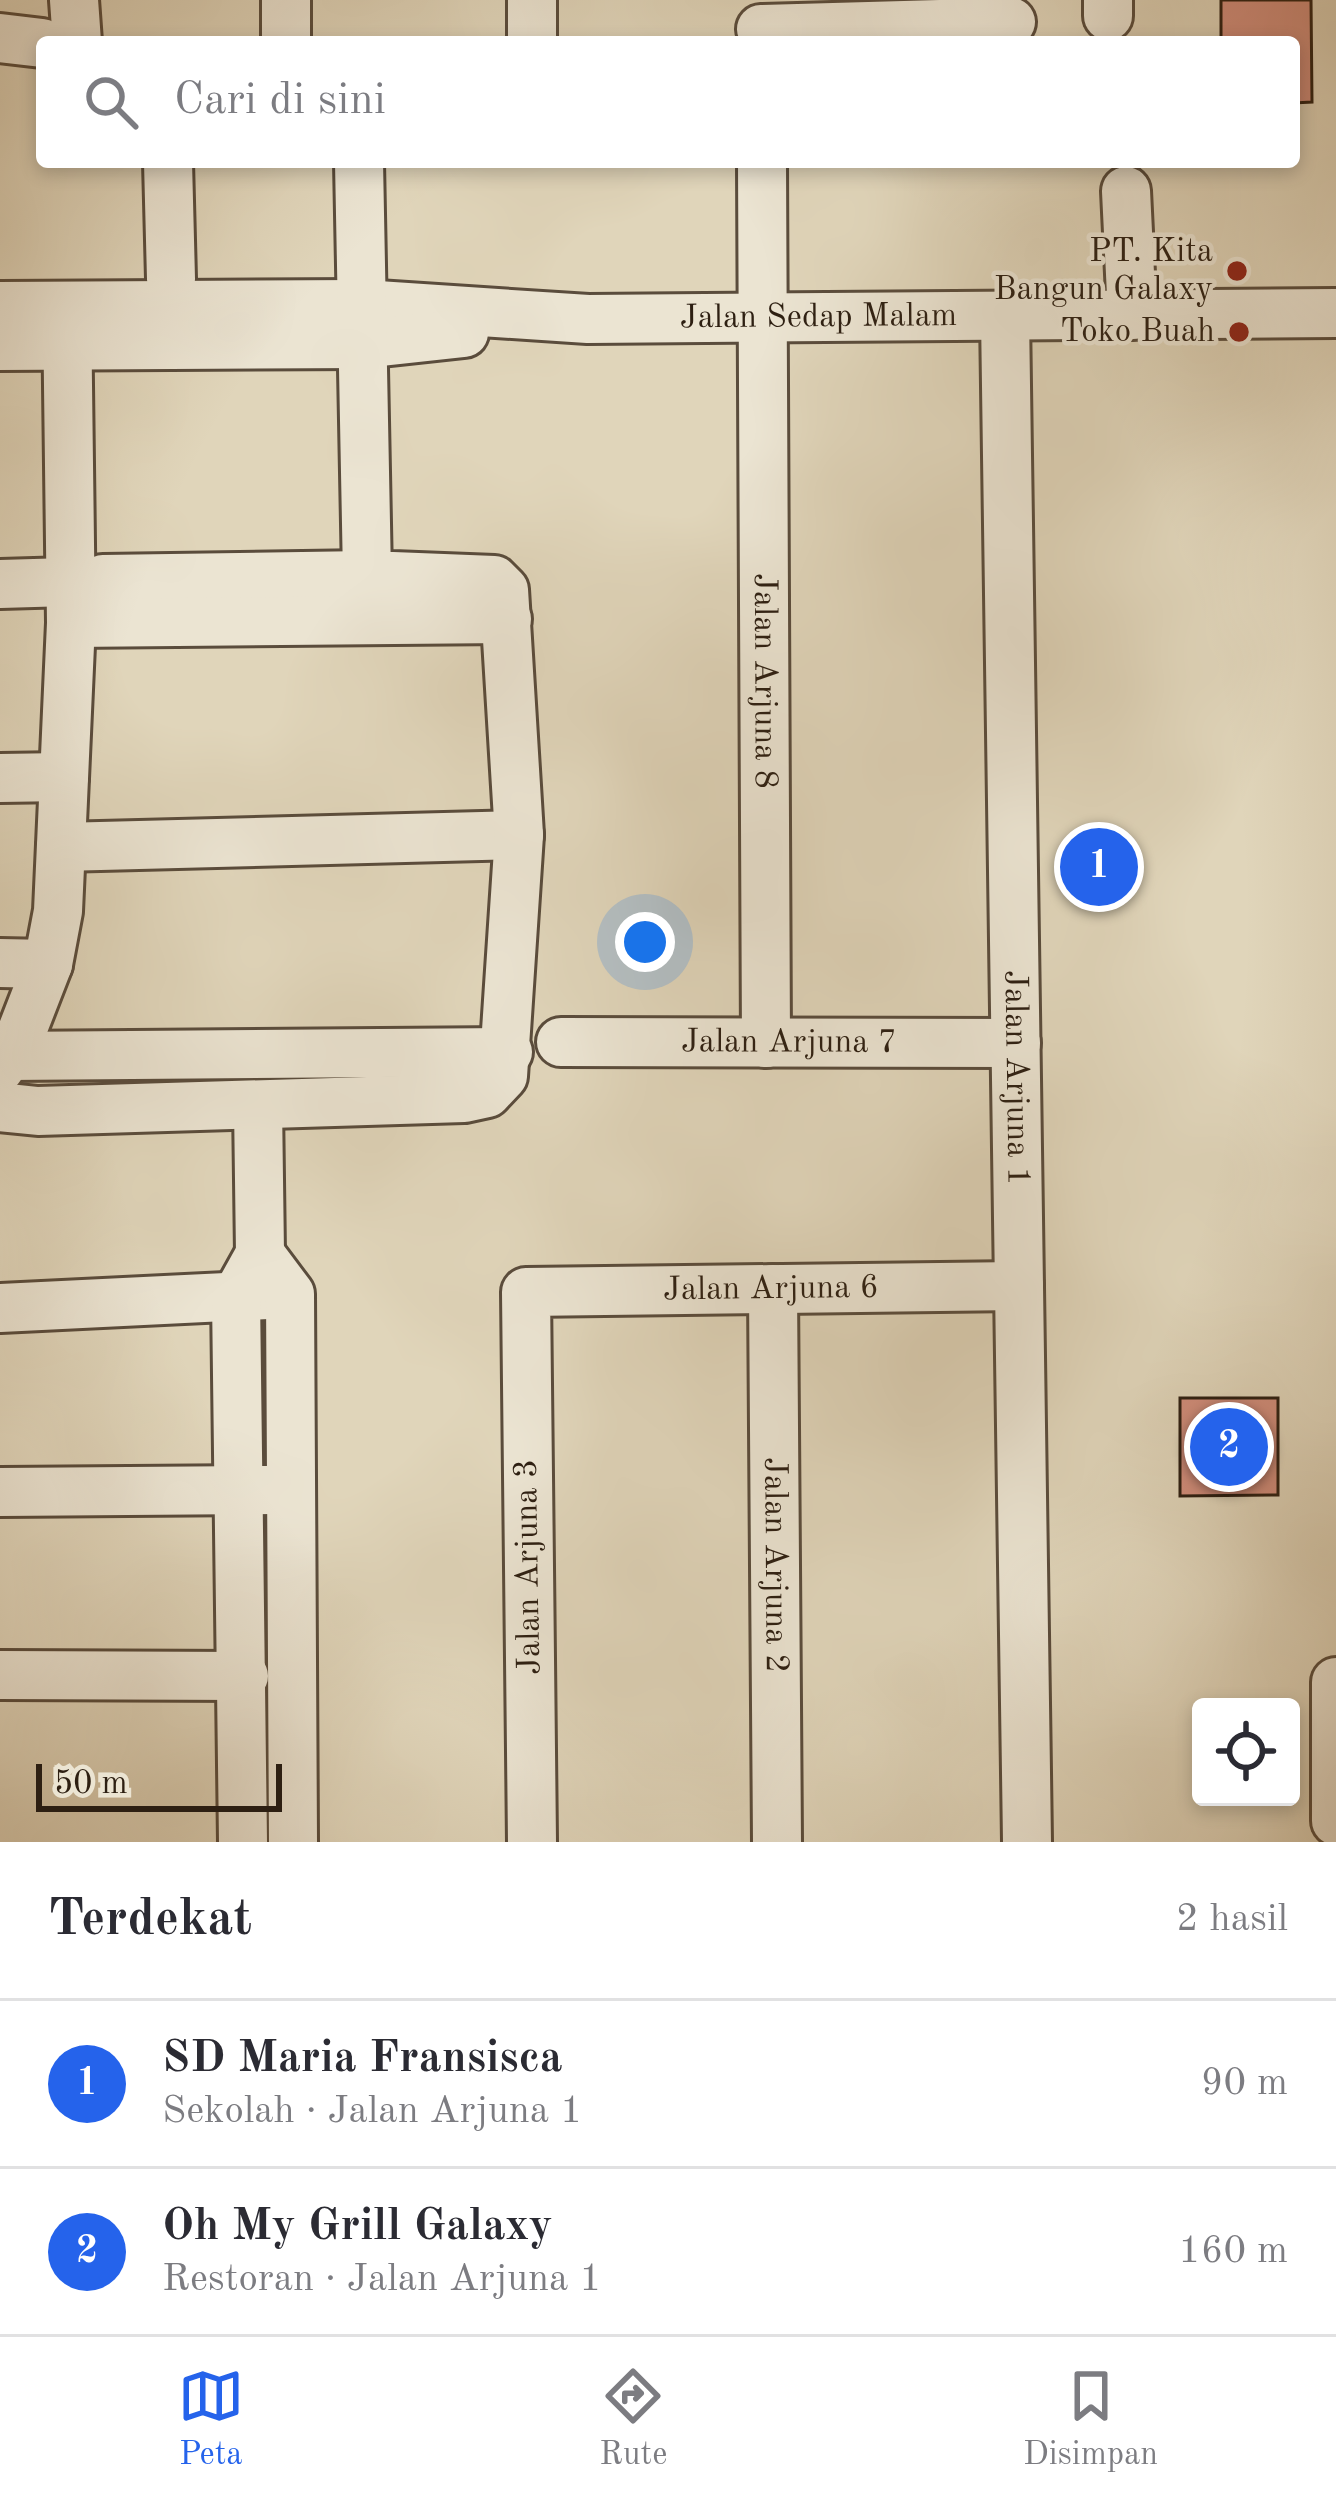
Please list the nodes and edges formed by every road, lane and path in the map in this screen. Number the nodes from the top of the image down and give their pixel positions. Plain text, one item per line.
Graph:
1 (74, 0) edge
2 (286, 0) edge
3 (532, 0) edge
4 (1011, 22) dead end
5 (761, 24) edge
6 (77, 36) edge
7 (286, 36) edge
8 (532, 36) edge
9 (0, 38) edge
10 (36, 42) edge
11 (168, 168) edge
12 (359, 168) edge
13 (762, 168) edge
14 (1126, 191) dead end
15 (171, 279) dead end
16 (0, 306) edge
17 (1336, 313) edge
18 (1132, 315) junction
19 (1005, 316) junction
20 (763, 318) junction
21 (362, 324) junction
22 (67, 326) junction
23 (0, 346) edge
24 (368, 574) junction
25 (0, 584) edge
26 (81, 595) junction
27 (507, 619) junction
28 (64, 777) junction
29 (0, 778) edge
30 (519, 836) junction
31 (62, 847) junction
32 (0, 964) edge
33 (48, 964) junction
34 (561, 1042) dead end
35 (766, 1042) junction
36 (1016, 1042) junction
37 (508, 1052) junction
38 (3, 1062) edge
39 (258, 1105) junction
40 (0, 1106) edge
41 (260, 1254) junction
42 (1019, 1286) junction
43 (773, 1289) junction
44 (526, 1292) joint
45 (290, 1294) junction
46 (236, 1297) junction
47 (0, 1308) edge
48 (240, 1490) junction
49 (292, 1491) junction
50 (0, 1492) edge
51 (0, 1676) edge
52 (244, 1676) junction
53 (1336, 1682) edge
54 (1336, 1821) edge
55 (244, 1842) edge
56 (293, 1842) edge
57 (532, 1842) edge
58 (777, 1842) edge
59 (1027, 1842) edge

1 - 6 street
2 - 7 street
3 - 8 street
4 - 5 street
9 - 10 street
11 - 15 street
12 - 21 street
13 - 20 street, Jalan Arjuna 8
14 - 18 street
16 - 22 street, Jalan Sedap Malam
17 - 18 street, Jalan Sedap Malam
18 - 19 street, Jalan Sedap Malam
19 - 20 street, Jalan Sedap Malam
19 - 36 street, Jalan Arjuna 1
20 - 21 street, Jalan Sedap Malam
20 - 35 street, Jalan Arjuna 8
21 - 22 street, Jalan Sedap Malam
21 - 24 street
22 - 23 street, Jalan Sedap Malam
22 - 26 street
24 - 26 street
24 - 27 street
25 - 26 street
26 - 27 street
26 - 28 street
27 - 30 street
28 - 29 street
28 - 31 street
30 - 31 street
30 - 37 street
31 - 33 street
32 - 33 street
33 - 38 street
34 - 35 street, Jalan Arjuna 7
35 - 36 street, Jalan Arjuna 7
36 - 42 street, Jalan Arjuna 1
37 - 38 street
37 - 39 street
39 - 40 street
39 - 41 street
41 - 45 street
41 - 46 street
42 - 43 street, Jalan Arjuna 6
42 - 59 street, Jalan Arjuna 1
43 - 44 street, Jalan Arjuna 6
43 - 58 street, Jalan Arjuna 2
44 - 57 street, Jalan Arjuna 3
45 - 46 street
45 - 49 street
46 - 47 street
46 - 48 street
48 - 49 street
48 - 50 street
48 - 52 street
49 - 56 street
51 - 52 street
52 - 55 street
53 - 54 street

